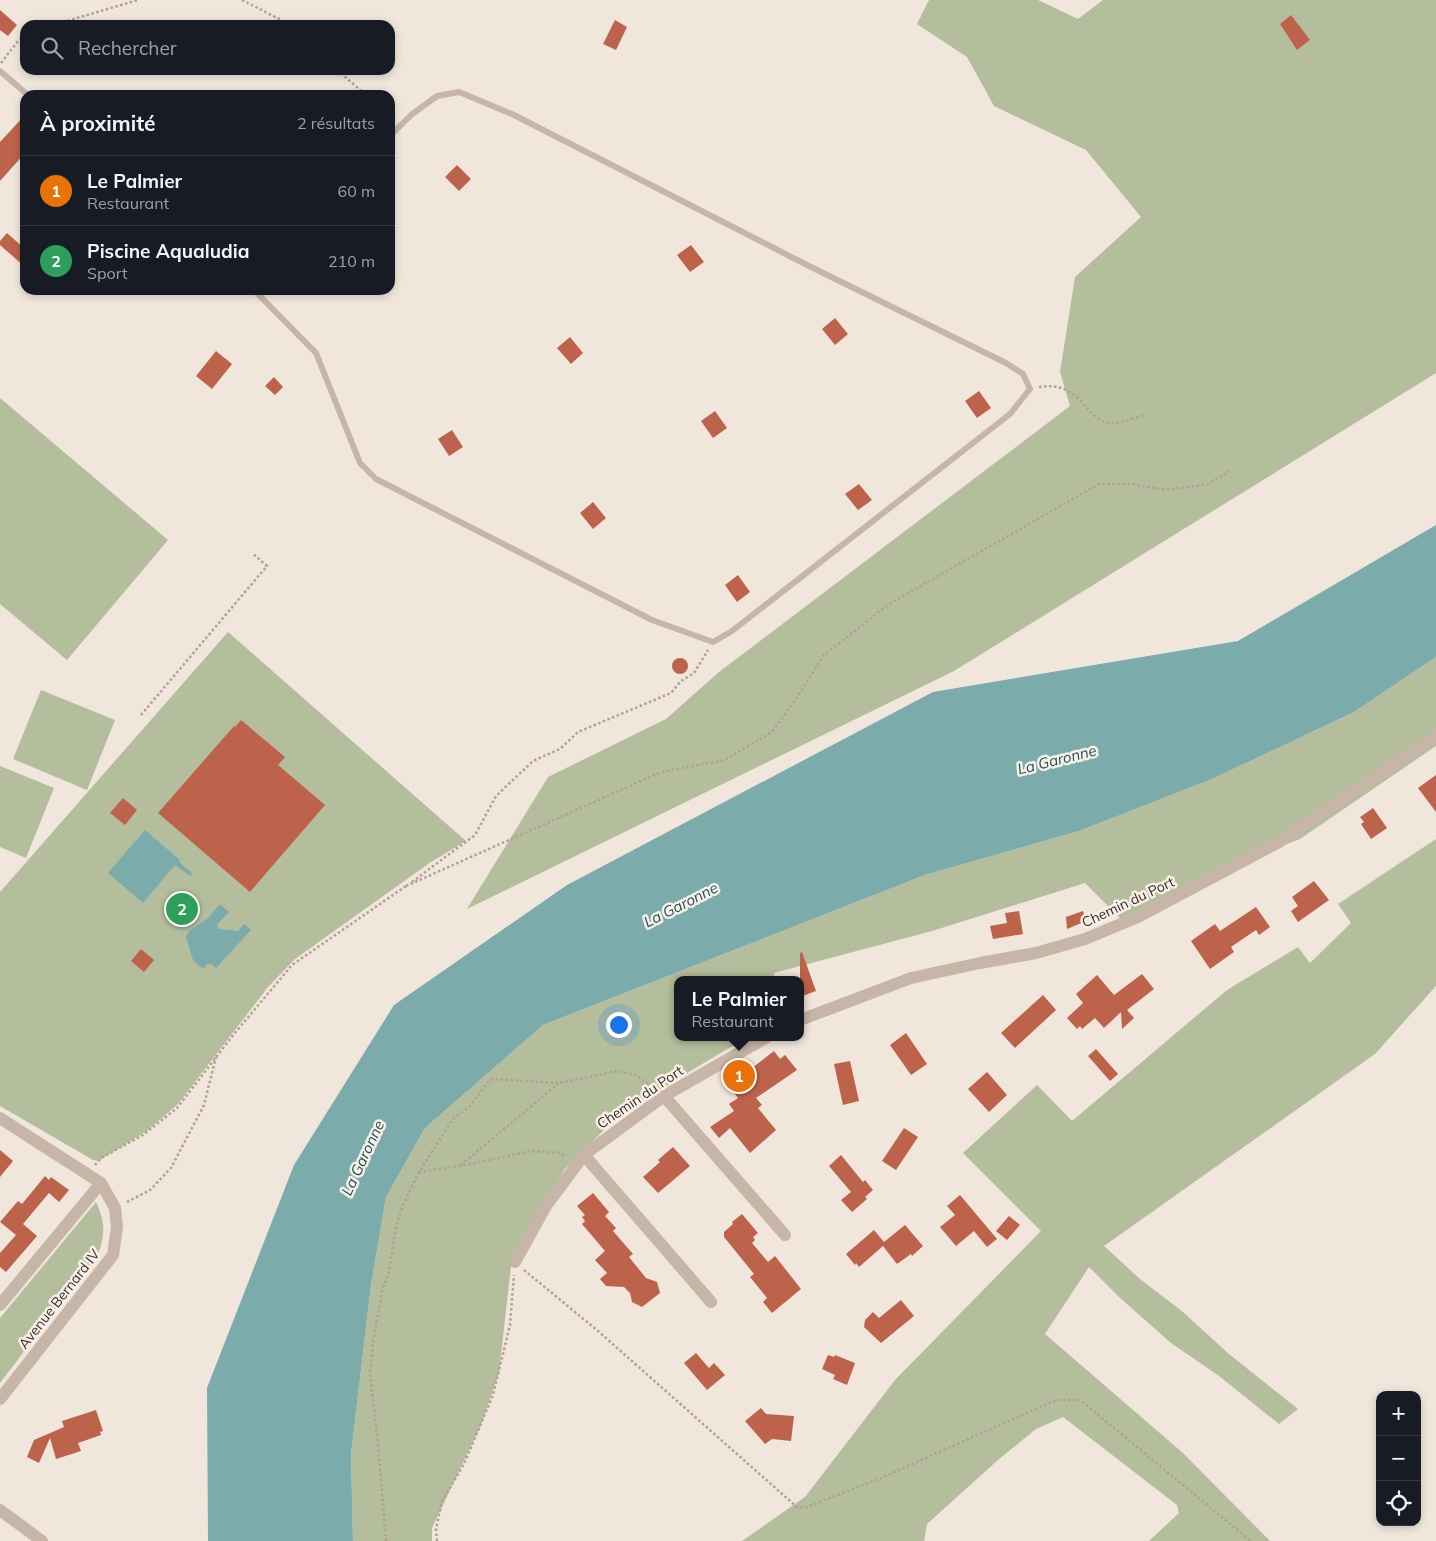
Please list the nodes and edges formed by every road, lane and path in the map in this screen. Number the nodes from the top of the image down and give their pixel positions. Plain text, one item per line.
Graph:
1 (138, 0) edge
2 (242, 0) edge
3 (70, 20) edge
4 (281, 20) edge
5 (20, 40) edge
6 (0, 64) edge
7 (0, 71) edge
8 (343, 75) edge
9 (22, 90) edge
10 (360, 90) edge
11 (395, 131) edge
12 (259, 295) edge
13 (1030, 389) junction
14 (1146, 415) dead end
15 (1230, 471) dead end
16 (252, 553) dead end
17 (713, 642) junction
18 (141, 715) dead end
19 (1436, 736) edge
20 (406, 886) junction
21 (804, 1018) edge
22 (760, 1041) edge
23 (217, 1055) junction
24 (559, 1083) junction
25 (664, 1096) junction
26 (0, 1118) edge
27 (580, 1160) junction
28 (460, 1166) junction
29 (419, 1172) junction
30 (89, 1174) junction
31 (101, 1183) junction
32 (115, 1208) junction
33 (785, 1235) dead end
34 (515, 1262) junction
35 (711, 1302) dead end
36 (0, 1305) edge
37 (0, 1399) edge
38 (0, 1510) edge
39 (42, 1541) edge
40 (386, 1541) edge
41 (437, 1541) edge
42 (1250, 1541) edge

1 - 3 path
2 - 4 path
5 - 6 path
7 - 9 lane
8 - 10 path
11 - 13 lane
12 - 17 lane
13 - 14 path
13 - 17 lane
15 - 20 path
16 - 18 path
17 - 20 path
19 - 21 street, Chemin du Port
20 - 23 path
22 - 25 street, Chemin du Port
23 - 30 path
23 - 32 path
24 - 25 path
24 - 28 path
24 - 29 path
25 - 27 street, Chemin du Port
25 - 33 street
26 - 30 street, Avenue Bernard IV
27 - 28 path
27 - 34 street, Chemin du Port
27 - 35 street
28 - 29 path
29 - 40 path
30 - 31 street, Avenue Bernard IV
31 - 32 street, Avenue Bernard IV
31 - 36 street
32 - 37 street, Avenue Bernard IV
34 - 41 path
34 - 42 path
38 - 39 street

